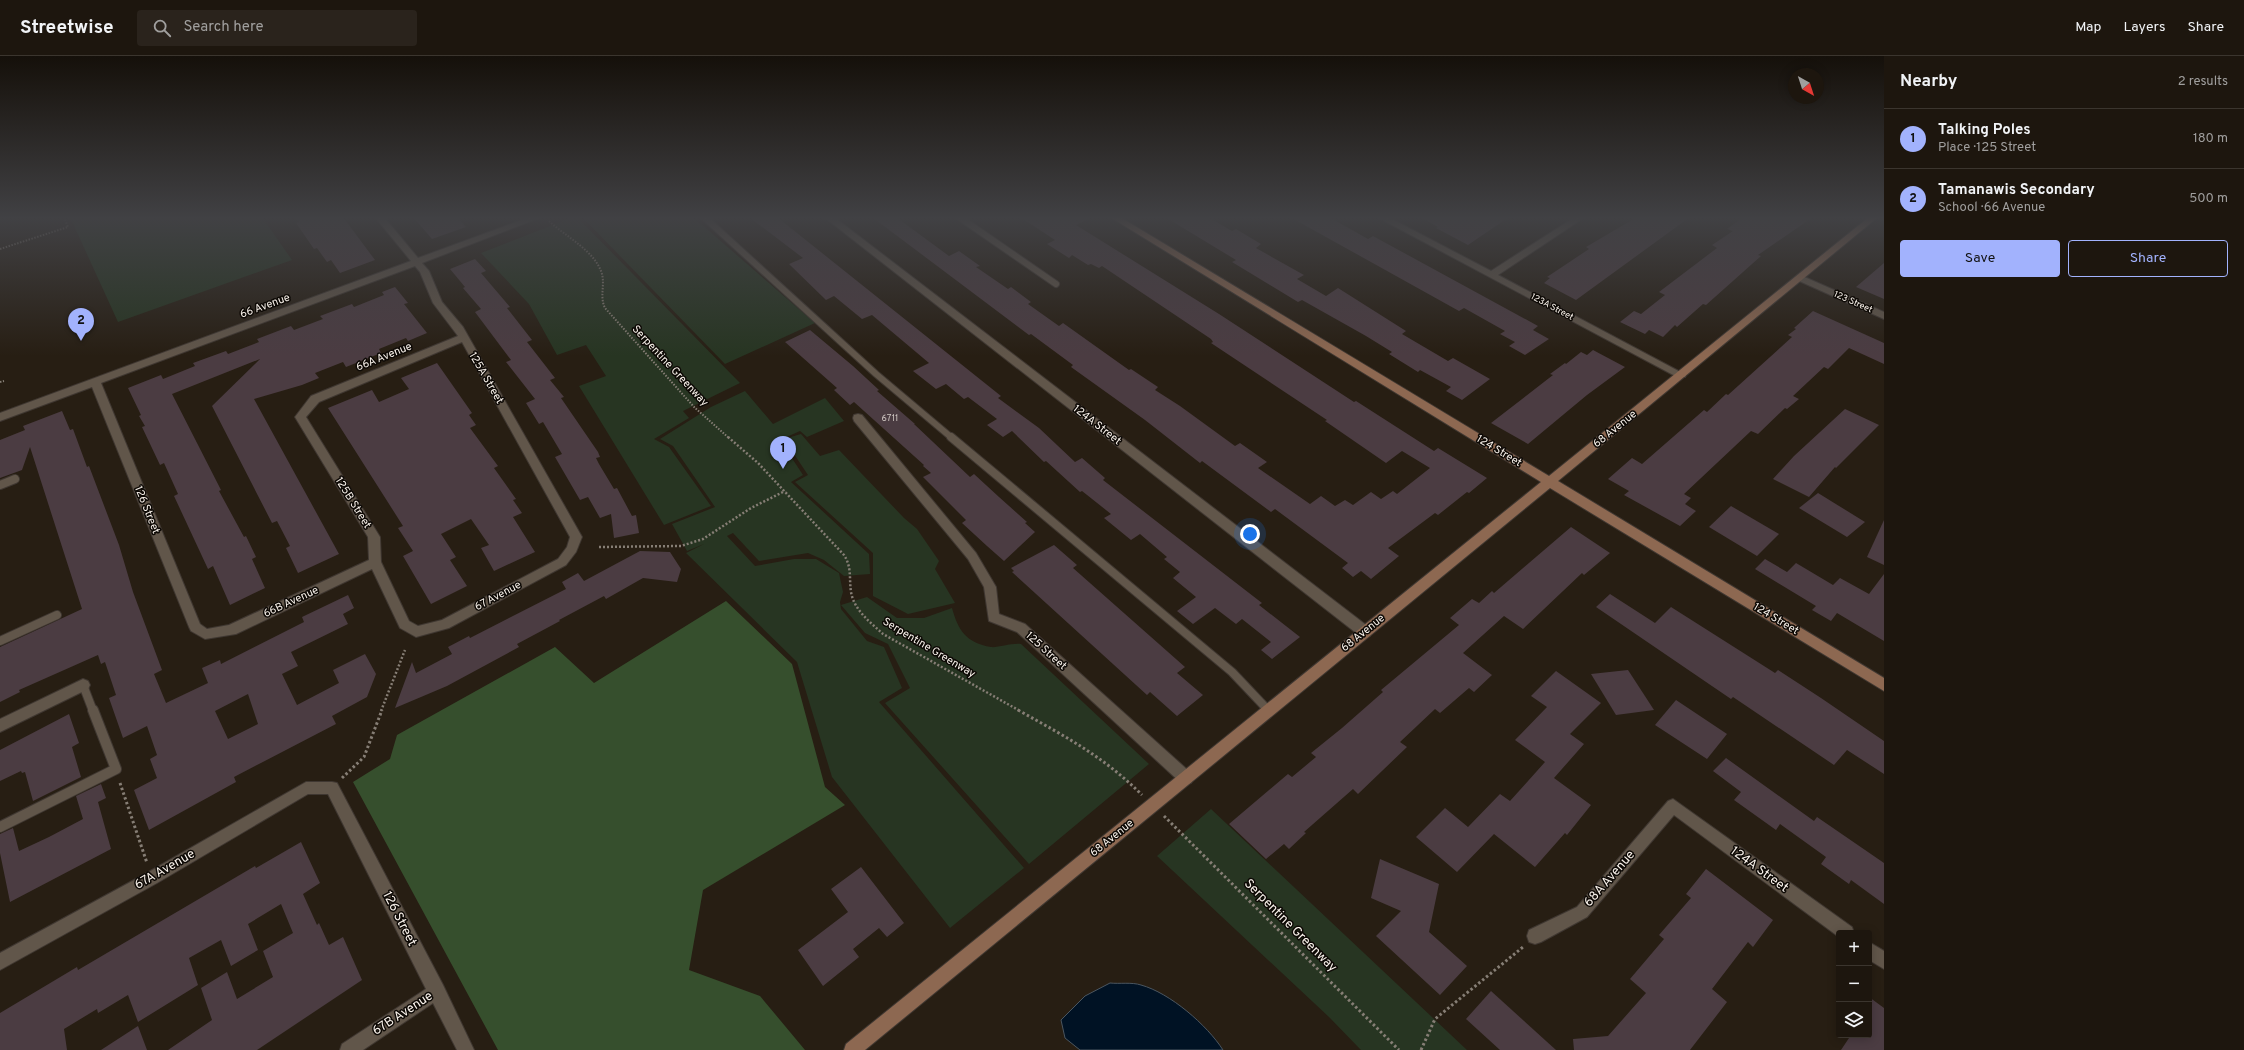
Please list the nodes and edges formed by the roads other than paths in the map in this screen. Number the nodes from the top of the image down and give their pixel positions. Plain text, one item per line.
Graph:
1 (412, 263) edge
2 (417, 263) edge
3 (755, 263) edge
4 (888, 263) edge
5 (1026, 263) edge
6 (1190, 263) edge
7 (1470, 263) edge
8 (1510, 263) edge
9 (1818, 263) edge
10 (1492, 275) junction
11 (1800, 278) junction
12 (1056, 284) dead end
13 (1884, 316) edge
14 (463, 338) junction
15 (1681, 375) junction
16 (95, 382) junction
17 (315, 399) joint
18 (0, 417) edge
19 (858, 418) dead end
20 (15, 479) dead end
21 (1550, 482) junction
22 (0, 485) edge
23 (572, 549) joint
24 (374, 562) junction
25 (57, 615) dead end
26 (416, 632) joint
27 (1365, 632) junction
28 (205, 634) joint
29 (0, 641) edge
30 (83, 685) joint
31 (1884, 685) edge
32 (1268, 711) junction
33 (0, 726) edge
34 (1186, 778) junction
35 (332, 788) joint
36 (1673, 806) joint
37 (0, 828) edge
38 (1842, 930) edge
39 (1535, 936) road end
40 (1872, 952) edge
41 (1884, 961) edge
42 (0, 962) edge
43 (437, 991) junction
44 (348, 1050) edge
45 (466, 1050) edge
46 (852, 1050) edge

1 - 16 street, 66 Avenue
2 - 14 street, 125A Street
3 - 32 lane
4 - 27 street, 124A Street
5 - 12 lane
6 - 21 street, 124 Street
7 - 10 street, 123A Street
8 - 10 street
9 - 11 street, 68 Avenue
10 - 15 street, 123A Street
11 - 13 street, 123 Street
11 - 15 street, 68 Avenue
14 - 17 street, 66A Avenue
14 - 23 street, 125A Street
15 - 21 street, 68 Avenue
16 - 18 street, 66 Avenue
16 - 28 street, 126 Street
17 - 24 street, 125B Street
19 - 34 street, 125 Street
20 - 22 lane
21 - 27 street, 68 Avenue
21 - 31 street, 124 Street
23 - 26 street, 67 Avenue
24 - 26 street, 125B Street
24 - 28 street, 66B Avenue
25 - 29 lane
27 - 32 street, 68 Avenue
30 - 33 street
30 - 37 lane
32 - 34 street, 68 Avenue
34 - 46 street, 68 Avenue
35 - 42 street, 67A Avenue
35 - 43 street, 126 Street
36 - 38 street, 124A Street
36 - 39 street, 68A Avenue
40 - 41 street
43 - 44 street, 67B Avenue
43 - 45 street, 126 Street

